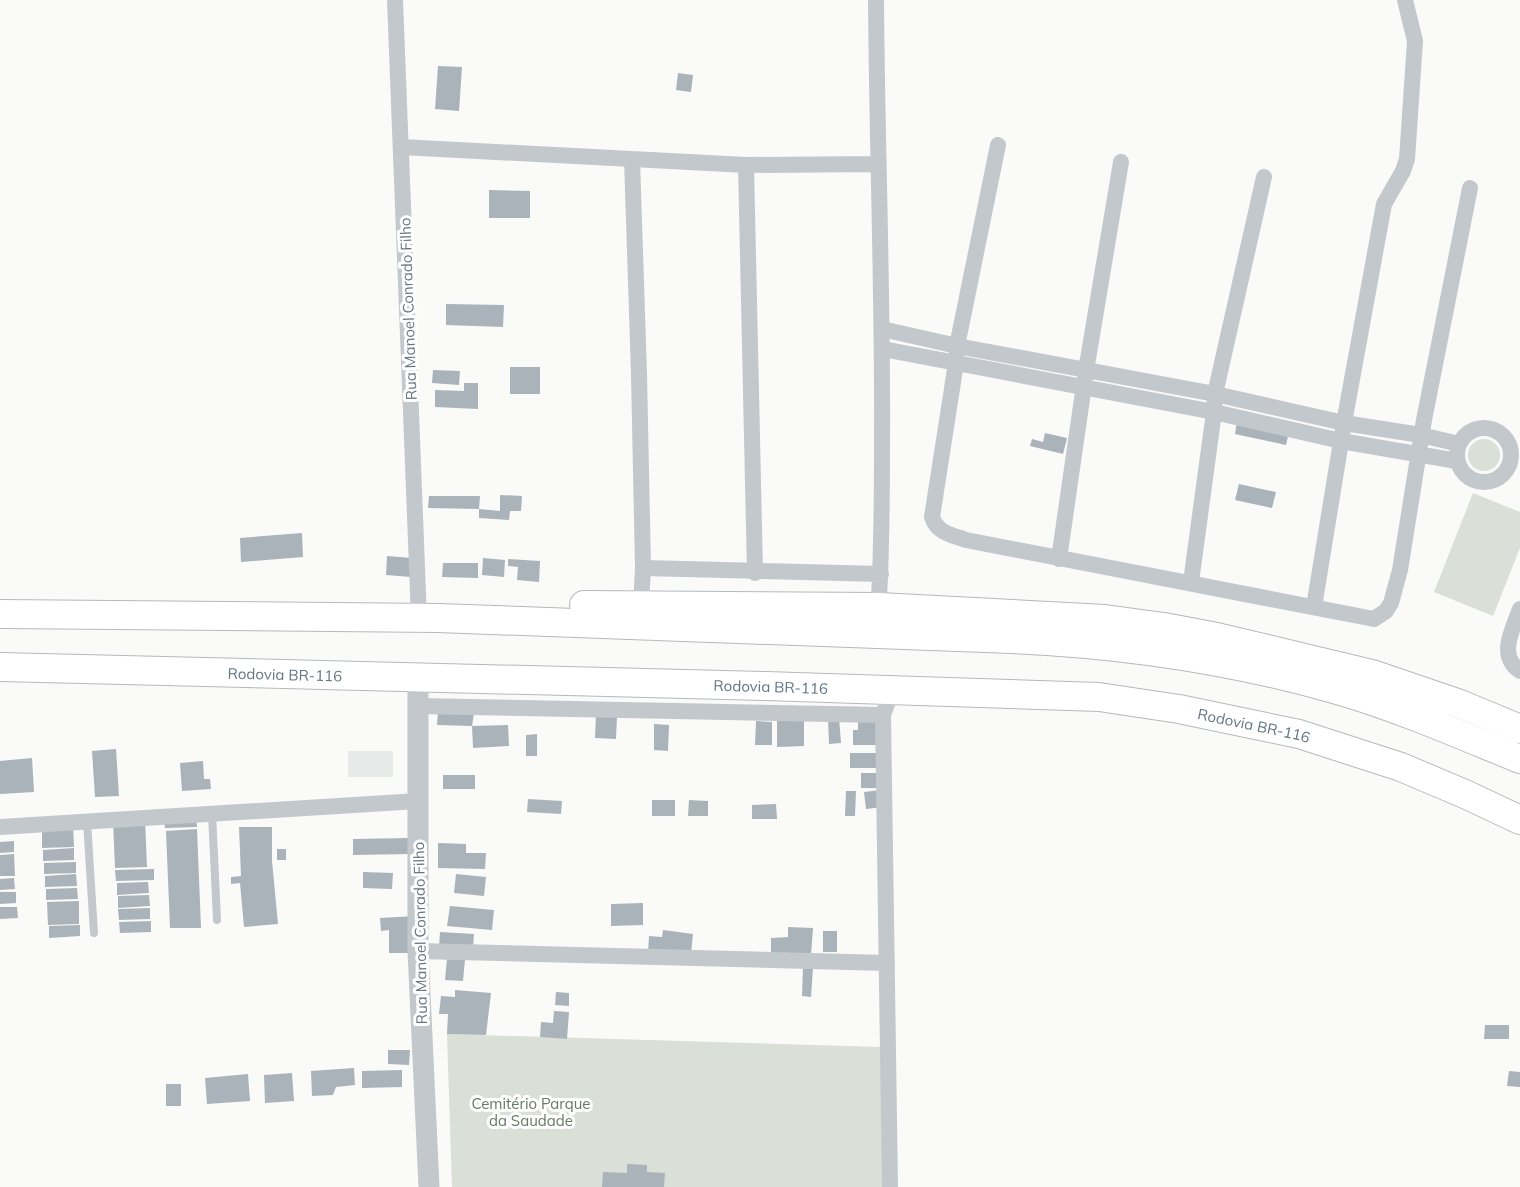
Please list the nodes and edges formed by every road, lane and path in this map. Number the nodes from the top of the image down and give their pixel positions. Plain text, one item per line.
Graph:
1 (394, 0) edge
2 (876, 0) edge
3 (1405, 0) edge
4 (998, 145) dead end
5 (400, 147) junction
6 (632, 159) junction
7 (1121, 162) dead end
8 (877, 164) junction
9 (746, 165) junction
10 (1264, 177) dead end
11 (1470, 188) dead end
12 (882, 329) junction
13 (957, 346) junction
14 (883, 349) junction
15 (956, 363) junction
16 (1085, 380) junction
17 (1215, 394) junction
18 (1214, 412) junction
19 (1344, 423) junction
20 (1421, 435) junction
21 (1341, 441) junction
22 (1459, 444) junction
23 (1419, 455) junction
24 (1516, 455) edge
25 (1457, 461) junction
26 (1514, 473) edge
27 (1059, 559) junction
28 (643, 568) junction
29 (755, 573) junction
30 (881, 574) junction
31 (1191, 582) junction
32 (642, 605) junction
33 (1314, 607) junction
34 (1520, 609) edge
35 (0, 614) edge
36 (429, 619) junction
37 (878, 621) junction
38 (0, 668) edge
39 (1520, 671) edge
40 (418, 678) junction
41 (887, 703) junction
42 (418, 706) junction
43 (1520, 729) edge
44 (1520, 759) edge
45 (418, 801) junction
46 (212, 812) junction
47 (1520, 820) edge
48 (87, 821) junction
49 (0, 827) edge
50 (217, 920) dead end
51 (94, 933) dead end
52 (418, 951) junction
53 (887, 963) junction
54 (429, 1187) edge
55 (890, 1187) edge

1 - 5 street, Rua Manoel Conrado Filho
2 - 8 street
3 - 19 street
4 - 13 street
5 - 6 street
5 - 36 street, Rua Manoel Conrado Filho
6 - 9 street
6 - 28 street
7 - 16 street
8 - 9 street
8 - 12 street
9 - 29 street
10 - 17 street
11 - 20 street
12 - 13 street
12 - 14 street
13 - 15 street
13 - 16 street
14 - 15 street
14 - 30 street
15 - 16 street
15 - 27 street
16 - 17 street
16 - 18 street
16 - 27 street
17 - 18 street
17 - 19 street
18 - 21 street
18 - 31 street
19 - 20 street
19 - 21 street
20 - 22 street
20 - 23 street
21 - 23 street
21 - 33 street
22 - 24 street
22 - 25 street
23 - 25 street
23 - 33 street
24 - 26 street
25 - 26 street
27 - 31 street
28 - 29 street
28 - 32 street
29 - 30 street
30 - 37 street
31 - 33 street
32 - 36 highway
32 - 37 highway
34 - 39 street
35 - 36 highway
36 - 37 highway
37 - 43 highway
37 - 44 highway
38 - 40 highway, Rodovia BR-116
40 - 41 highway, Rodovia BR-116
40 - 42 street, Rua Manoel Conrado Filho
41 - 42 street
41 - 47 highway, Rodovia BR-116
41 - 53 street
42 - 45 street, Rua Manoel Conrado Filho
45 - 46 street
45 - 52 street, Rua Manoel Conrado Filho
46 - 48 street
46 - 50 lane
48 - 49 street
48 - 51 lane
52 - 53 street
52 - 54 street, Rua Manoel Conrado Filho
53 - 55 street

